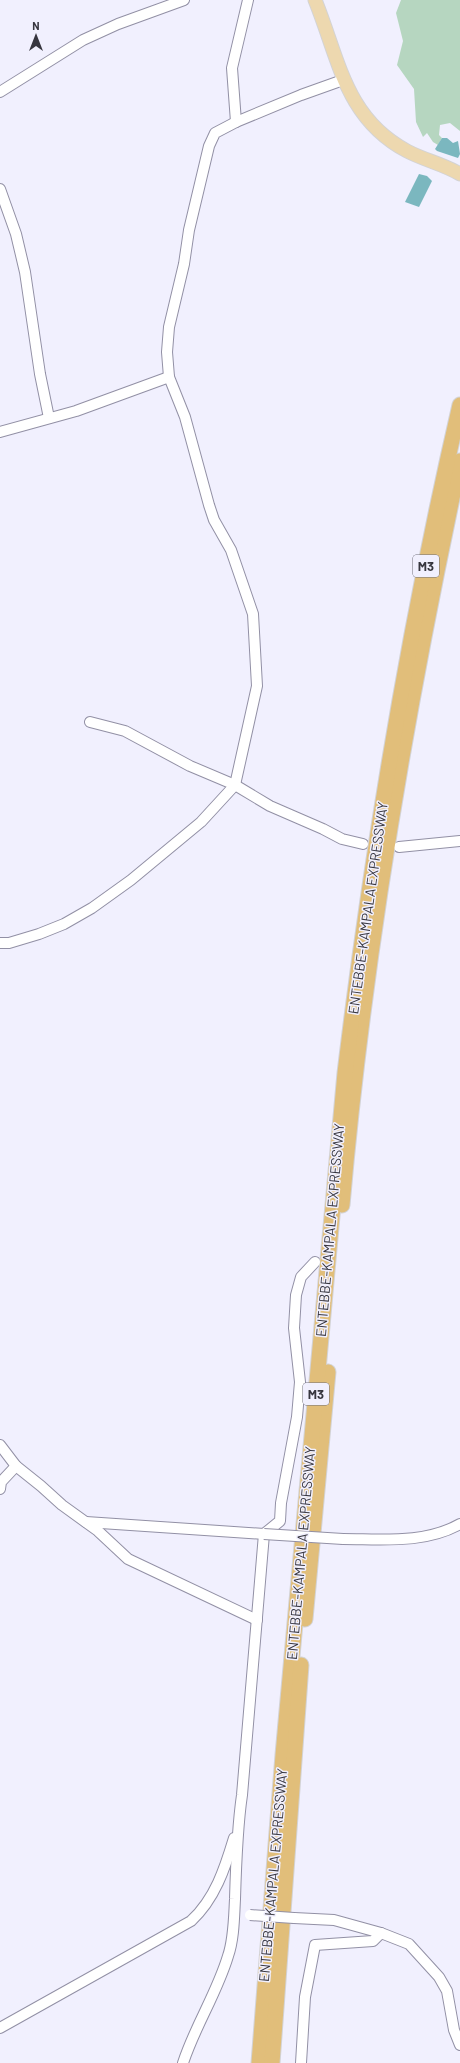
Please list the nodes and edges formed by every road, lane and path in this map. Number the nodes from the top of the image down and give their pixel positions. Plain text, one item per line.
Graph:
1 (184, 0) edge
2 (248, 0) edge
3 (314, 0) edge
4 (343, 80) junction
5 (0, 92) edge
6 (236, 122) junction
7 (460, 174) edge
8 (0, 188) edge
9 (169, 377) junction
10 (460, 405) edge
11 (49, 418) junction
12 (0, 432) edge
13 (460, 461) edge
14 (90, 722) dead end
15 (234, 785) junction
16 (460, 841) edge
17 (363, 844) dead end
18 (399, 847) dead end
19 (0, 943) edge
20 (315, 1262) dead end
21 (0, 1445) edge
22 (16, 1466) junction
23 (0, 1489) edge
24 (86, 1522) junction
25 (460, 1524) edge
26 (264, 1534) junction
27 (257, 1620) junction
28 (239, 1820) junction
29 (234, 1915) junction
30 (381, 1933) junction
31 (0, 2028) edge
32 (460, 2046) edge
33 (183, 2063) edge
34 (259, 2063) edge
35 (272, 2063) edge
36 (301, 2063) edge

1 - 5 street
2 - 6 street
3 - 4 main road
4 - 6 street
4 - 7 main road
6 - 9 street
8 - 11 street
9 - 11 street
9 - 15 street
10 - 34 highway, ENTEBBE-KAMPALA EXPRESSWAY / M3
11 - 12 street
13 - 35 highway, ENTEBBE-KAMPALA EXPRESSWAY / M3
14 - 15 street
15 - 17 street
15 - 19 street
16 - 18 street
20 - 26 street
21 - 22 street
22 - 23 street
22 - 24 street
24 - 26 street
24 - 27 street
25 - 26 street, bridge
26 - 27 street
27 - 28 street
28 - 29 street
28 - 31 street
29 - 30 street, bridge
29 - 33 street
30 - 32 street
30 - 36 street

